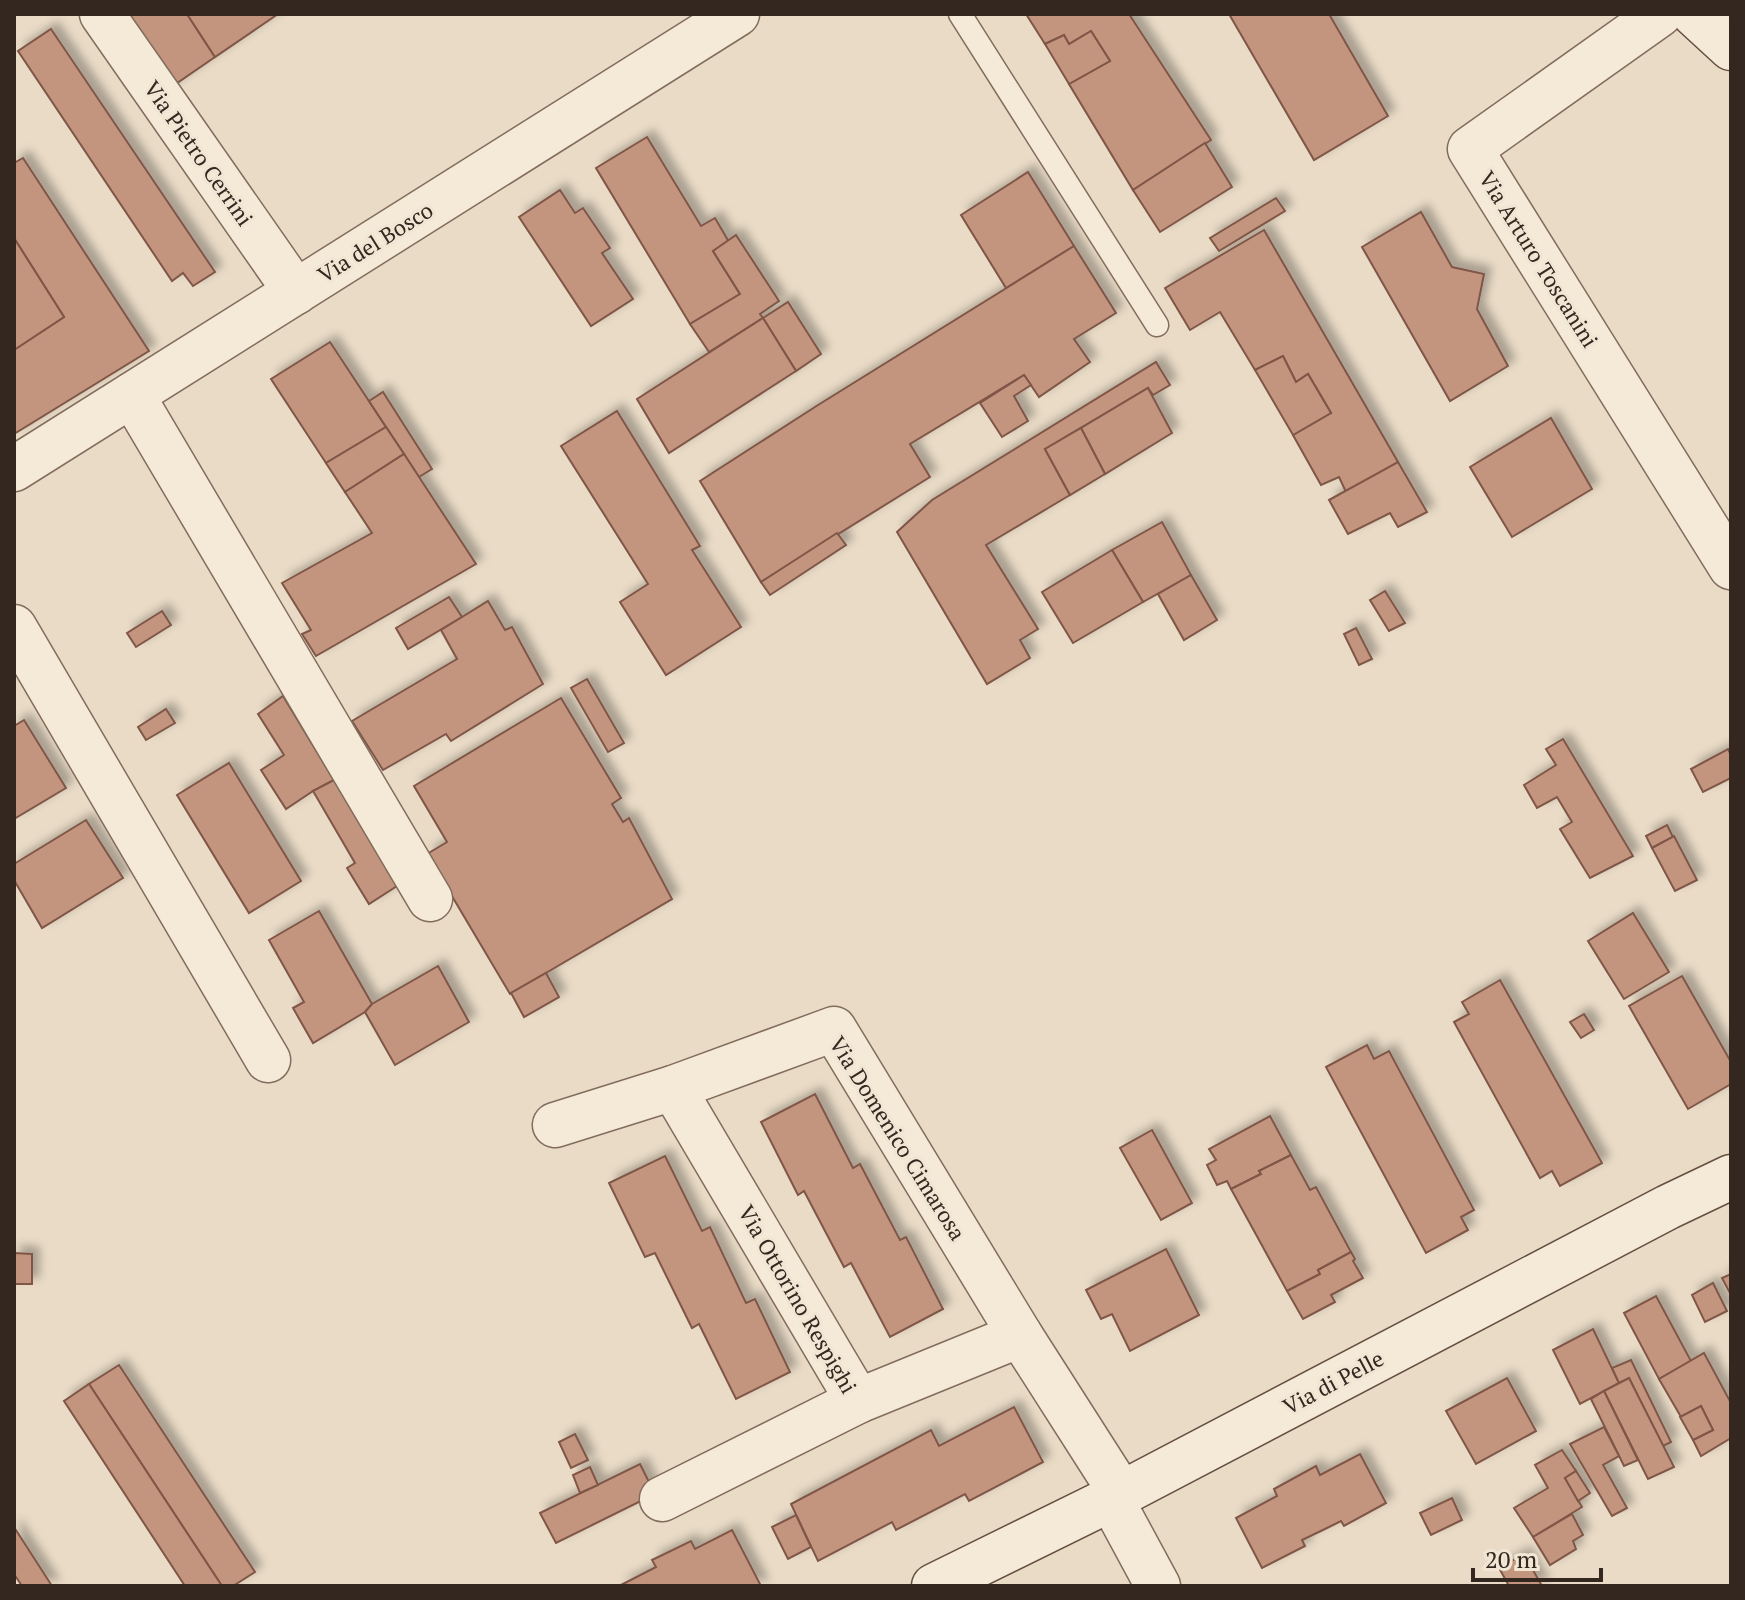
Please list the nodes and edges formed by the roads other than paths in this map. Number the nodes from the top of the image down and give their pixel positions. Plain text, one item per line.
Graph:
1 (102, 14) edge
2 (737, 14) edge
3 (960, 14) edge
4 (1660, 14) edge
5 (1694, 14) edge
6 (1731, 48) edge
7 (296, 292) junction
8 (1157, 325) dead end
9 (132, 395) junction
10 (14, 469) edge
11 (1731, 567) edge
12 (14, 627) edge
13 (430, 899) dead end
14 (268, 1060) dead end
15 (673, 1088) junction
16 (555, 1125) dead end
17 (1731, 1177) edge
18 (1020, 1335) junction
19 (858, 1401) junction
20 (1116, 1496) junction
21 (662, 1499) dead end
22 (934, 1586) edge
23 (1158, 1586) edge

1 - 7 street, Via Pietro Cerrini
2 - 7 street, Via del Bosco
3 - 8 lane
4 - 11 street, Via Arturo Toscanini
5 - 6 street
7 - 9 street, Via del Bosco
9 - 10 street, Via del Bosco
9 - 13 street
12 - 14 street
15 - 16 street, Via Domenico Cimarosa
15 - 18 street, Via Domenico Cimarosa
15 - 19 street, Via Ottorino Respighi
17 - 20 street, Via di Pelle
18 - 19 street, Via Ottorino Respighi
18 - 20 street, Via Domenico Cimarosa
19 - 21 street
20 - 22 street, Via di Pelle
20 - 23 street, Via Domenico Cimarosa

